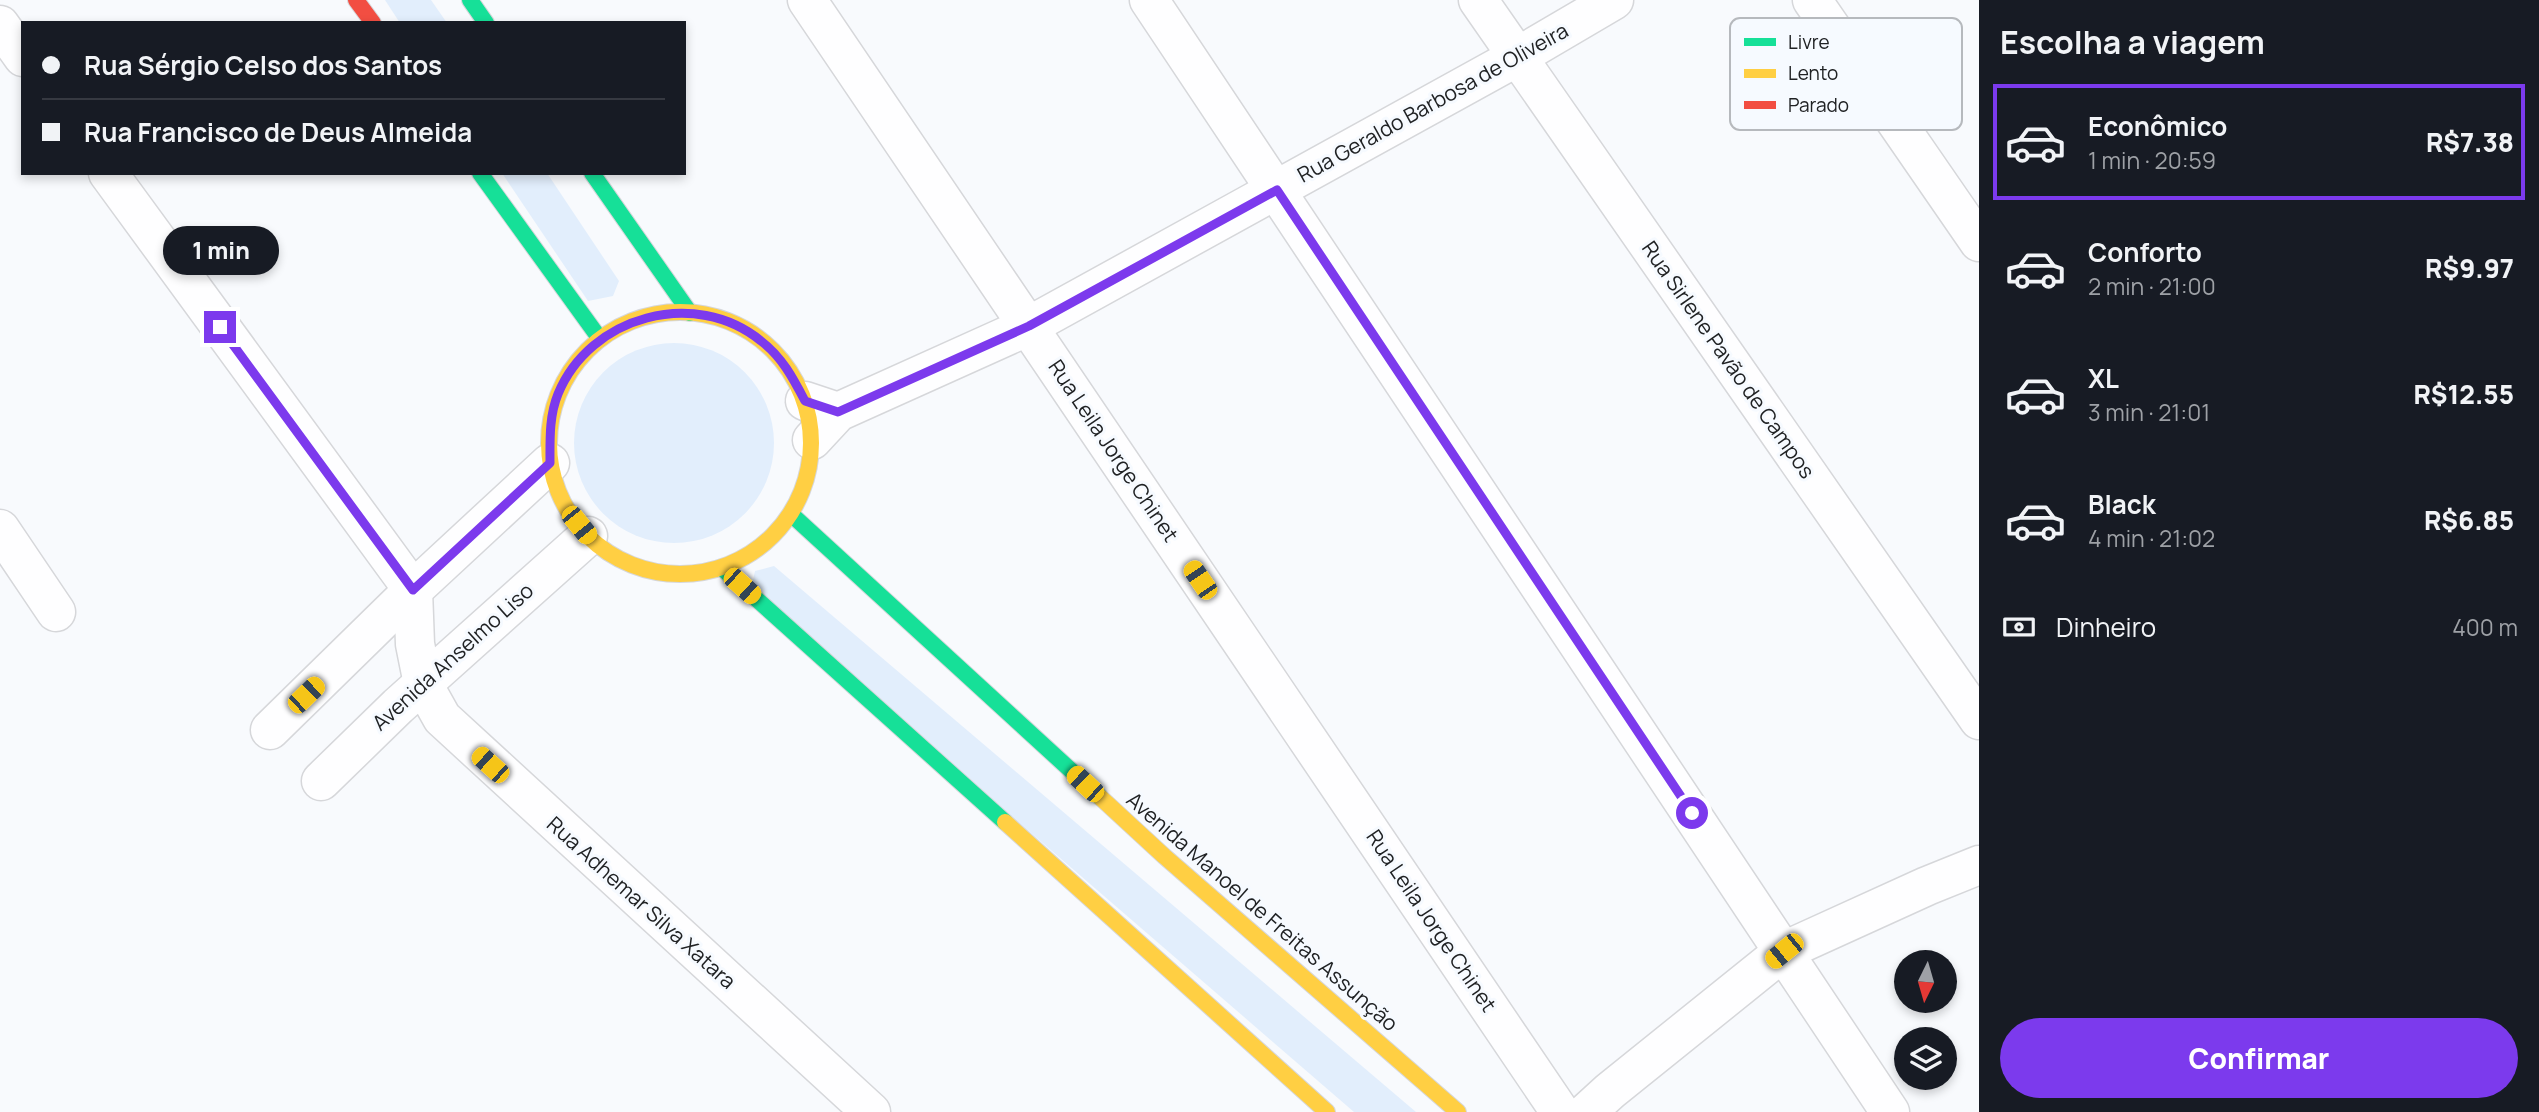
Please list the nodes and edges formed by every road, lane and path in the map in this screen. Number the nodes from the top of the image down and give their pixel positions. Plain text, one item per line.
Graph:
1 (356, 0) edge
2 (470, 0) edge
3 (807, 0) edge
4 (1149, 0) edge
5 (1478, 0) edge
6 (1614, 0) edge
7 (1812, 0) edge
8 (1824, 18) edge
9 (372, 21) edge
10 (485, 21) edge
11 (0, 26) edge
12 (21, 54) edge
13 (1517, 57) junction
14 (1902, 130) edge
15 (109, 175) edge
16 (482, 175) edge
17 (593, 175) edge
18 (1277, 190) junction
19 (1979, 242) edge
20 (690, 313) junction
21 (1029, 326) junction
22 (600, 340) junction
23 (822, 407) junction
24 (812, 440) joint
25 (550, 463) junction
26 (791, 514) junction
27 (0, 529) edge
28 (587, 536) junction
29 (722, 568) junction
30 (413, 590) junction
31 (57, 612) dead end
32 (423, 684) junction
33 (1979, 720) edge
34 (270, 730) dead end
35 (321, 780) dead end
36 (1979, 866) edge
37 (1784, 951) junction
38 (871, 1112) edge
39 (1327, 1112) edge
40 (1458, 1112) edge
41 (1560, 1112) edge
42 (1587, 1112) edge
43 (1890, 1112) edge

1 - 9 street
2 - 10 street
3 - 21 street, Rua Leila Jorge Chinet
4 - 18 street
5 - 13 street, Rua Sirlene Pavão de Campos
6 - 13 street, Rua Geraldo Barbosa de Oliveira
7 - 8 street
11 - 12 street
13 - 18 street, Rua Geraldo Barbosa de Oliveira
13 - 33 street, Rua Sirlene Pavão de Campos
14 - 19 street
15 - 30 street
16 - 22 street
17 - 20 street
18 - 21 street, Rua Geraldo Barbosa de Oliveira
18 - 37 street
20 - 22 street
20 - 23 street
21 - 23 street, Rua Geraldo Barbosa de Oliveira
21 - 41 street, Rua Leila Jorge Chinet
22 - 25 street
23 - 24 street, Rua Geraldo Barbosa de Oliveira
24 - 26 street
25 - 28 street
25 - 30 street
26 - 29 street
26 - 40 street, Avenida Manoel de Freitas Assunção
27 - 31 street
28 - 29 street
28 - 32 street, Avenida Anselmo Liso
29 - 39 street
30 - 32 street, Rua Adhemar Silva Xatara
30 - 34 street
32 - 35 street, Avenida Anselmo Liso
32 - 38 street, Rua Adhemar Silva Xatara
36 - 37 street
37 - 42 street
37 - 43 street

